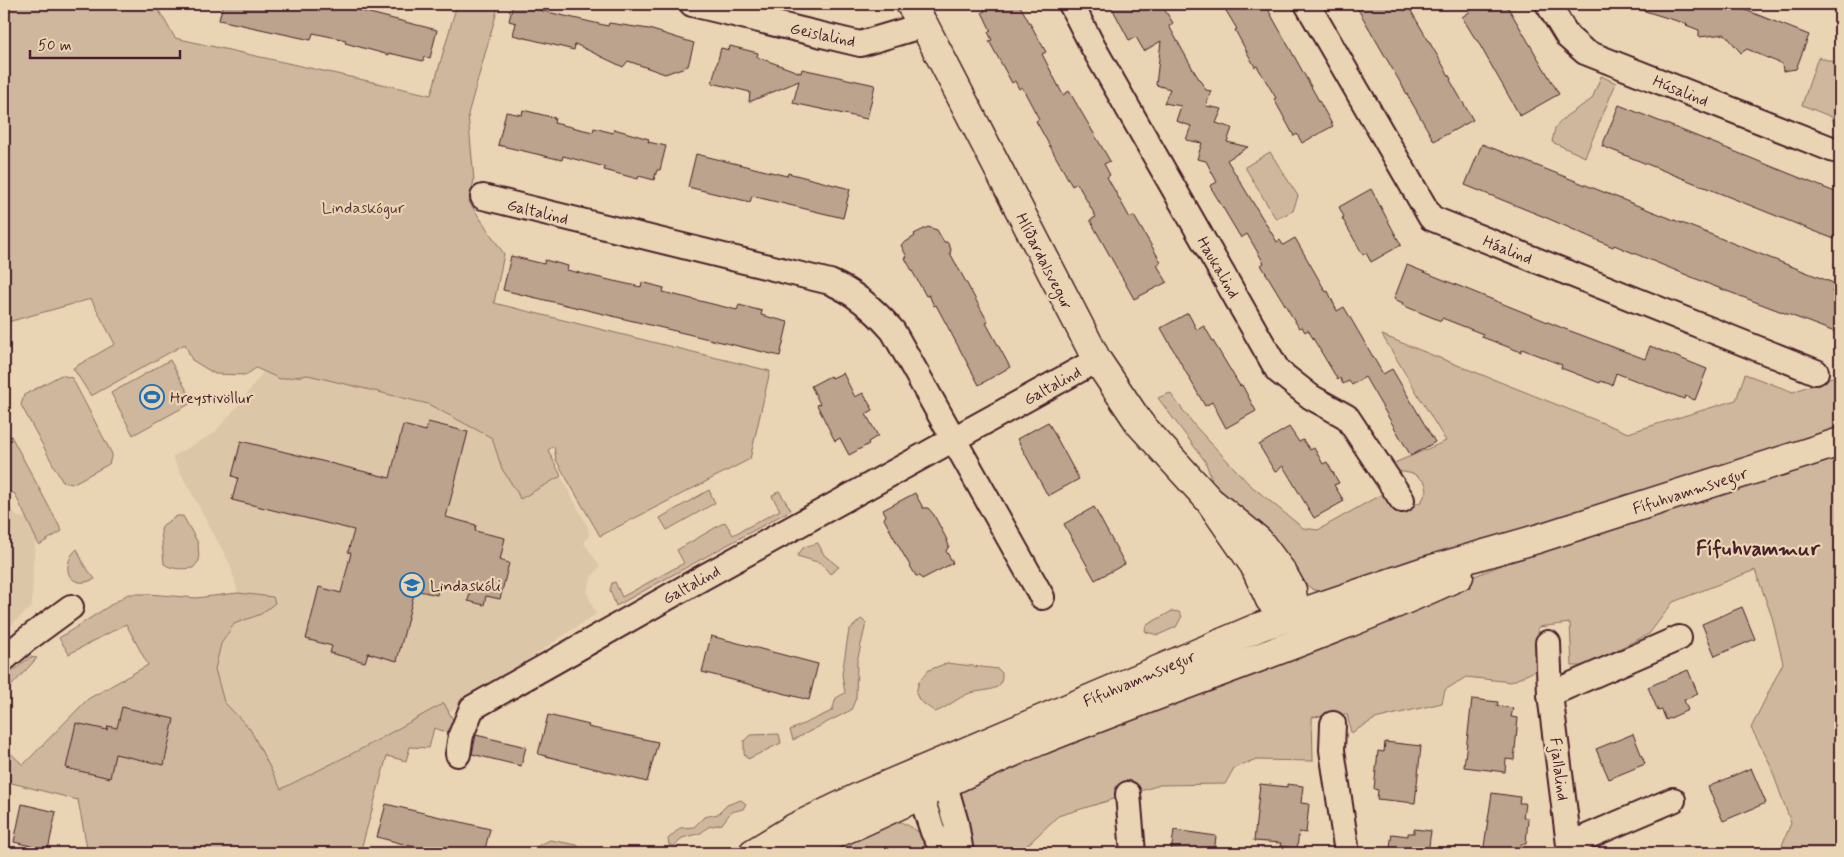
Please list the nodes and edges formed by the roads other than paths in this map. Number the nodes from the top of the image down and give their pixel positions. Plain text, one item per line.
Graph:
1 (692, 4) edge
2 (1071, 4) edge
3 (1306, 4) edge
4 (1548, 4) edge
5 (917, 14) edge
6 (1834, 150) dead end
7 (483, 197) dead end
8 (1097, 360) junction
9 (1816, 372) dead end
10 (954, 440) junction
11 (1840, 442) edge
12 (1402, 500) dead end
13 (1540, 538) junction
14 (1042, 597) dead end
15 (71, 607) dead end
16 (1290, 617) junction
17 (1331, 629) junction
18 (1679, 638) dead end
19 (1548, 642) dead end
20 (4, 659) edge
21 (1166, 691) junction
22 (1550, 694) junction
23 (1333, 724) dead end
24 (458, 754) dead end
25 (942, 774) junction
26 (917, 785) junction
27 (1128, 794) dead end
28 (1673, 800) dead end
29 (1570, 849) edge
30 (753, 853) edge
31 (786, 853) edge
32 (945, 853) edge
33 (961, 853) edge
34 (1133, 853) edge
35 (1347, 853) edge

1 - 5 street, Geislalind
2 - 12 street, Haukalind
3 - 9 street, Háalind
4 - 6 street, Húsalind
5 - 8 main road, Hlíðardalsvegur
7 - 10 street, Galtalind
8 - 10 street, Galtalind
8 - 16 main road, Hlíðardalsvegur
10 - 14 street, Galtalind
10 - 24 street, Galtalind
11 - 13 main road, Fífuhvammsvegur
13 - 16 main road, Fífuhvammsvegur
13 - 17 main road, Fífuhvammsvegur
15 - 20 street
16 - 17 main road, Hlíðardalsvegur
16 - 21 main road
16 - 25 main road, Fífuhvammsvegur
17 - 21 main road, Fífuhvammsvegur
18 - 22 street
19 - 22 street, Fjallalind
21 - 25 main road, Fífuhvammsvegur
22 - 29 street, Fjallalind
23 - 35 street
25 - 26 main road, Fífuhvammsvegur
25 - 33 street
26 - 30 main road, Fífuhvammsvegur
26 - 31 main road, Fífuhvammsvegur
26 - 32 street
27 - 34 street
28 - 29 street, Fjallalind

